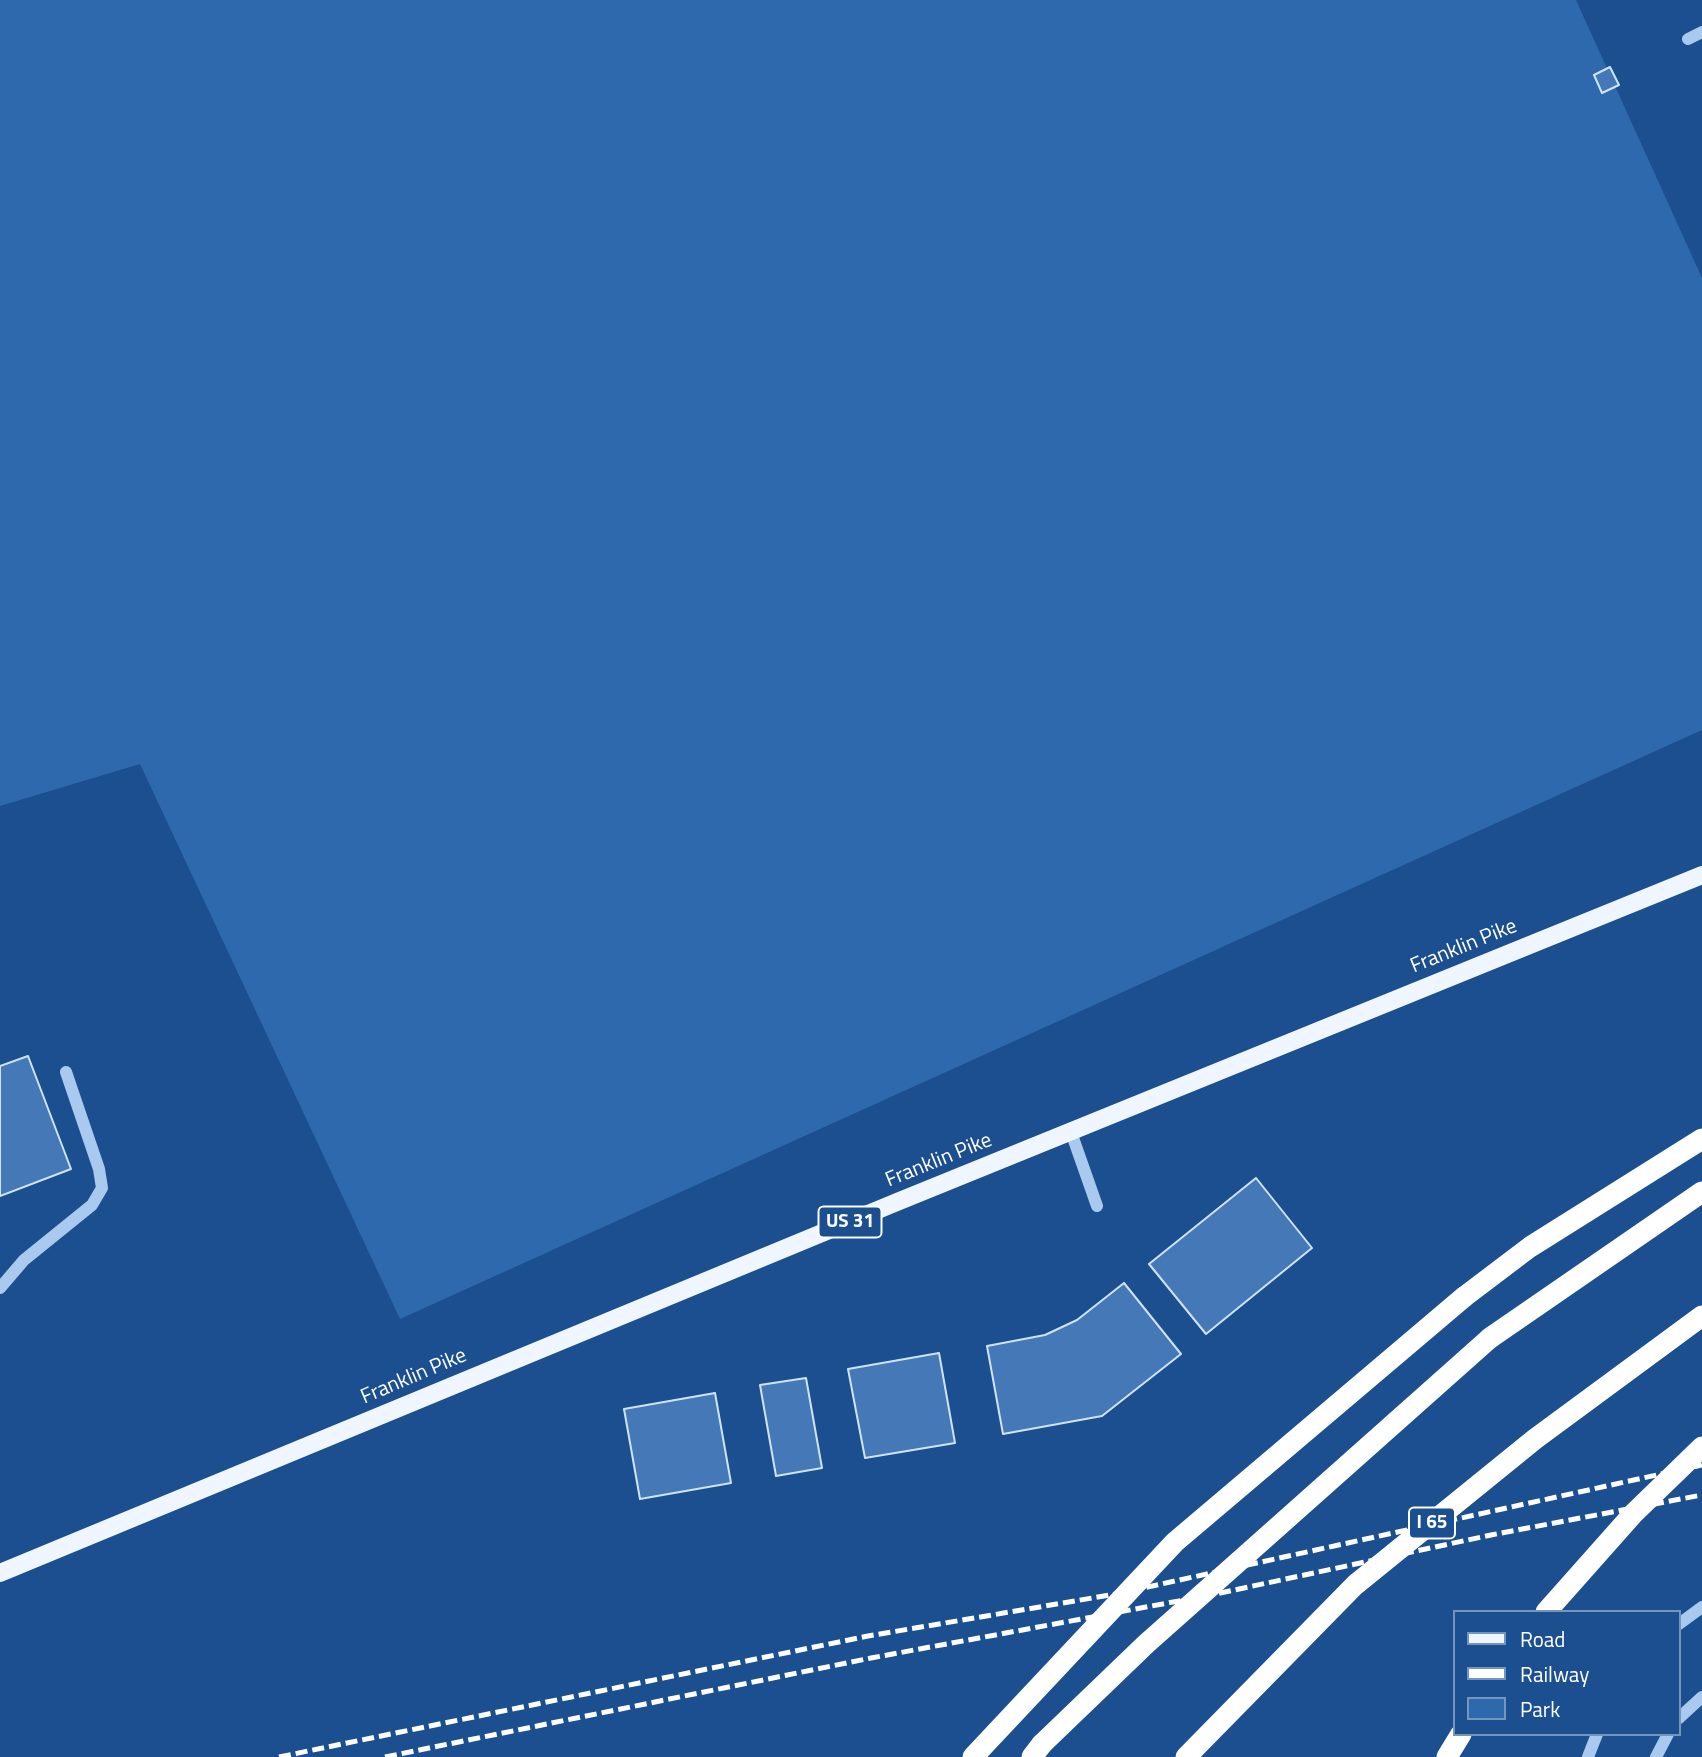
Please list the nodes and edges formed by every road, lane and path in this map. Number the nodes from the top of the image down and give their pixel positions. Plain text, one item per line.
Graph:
1 (1702, 32) edge
2 (1688, 39) dead end
3 (1702, 875) edge
4 (66, 1072) dead end
5 (1071, 1132) junction
6 (1702, 1139) edge
7 (1702, 1192) edge
8 (1097, 1206) dead end
9 (0, 1288) edge
10 (1702, 1316) edge
11 (1702, 1447) edge
12 (0, 1573) edge
13 (1702, 1607) edge
14 (1548, 1610) edge
15 (1681, 1623) edge
16 (1702, 1697) edge
17 (1681, 1716) edge
18 (1460, 1736) edge
19 (1596, 1736) edge
20 (1667, 1736) edge
21 (1037, 1751) edge
22 (973, 1757) edge
23 (1186, 1757) edge
24 (1447, 1757) edge
25 (1588, 1757) edge
26 (1656, 1757) edge

1 - 2 street
3 - 5 main road, Franklin Pike / US 31
4 - 9 street
5 - 8 street
5 - 12 main road, Franklin Pike / US 31
6 - 22 highway, bridge
7 - 21 highway, bridge
10 - 23 highway, I 65, bridge
11 - 14 highway, bridge
13 - 15 street
16 - 17 street
18 - 24 highway
19 - 25 street
20 - 26 street

